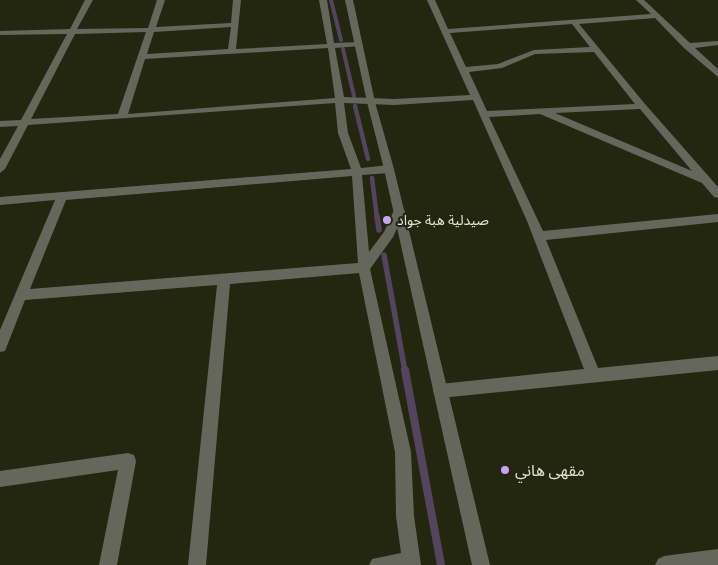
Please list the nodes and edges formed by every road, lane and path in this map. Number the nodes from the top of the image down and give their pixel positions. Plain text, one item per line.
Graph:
1 (88, 0) edge
2 (162, 0) edge
3 (237, 0) edge
4 (323, 0) edge
5 (349, 0) edge
6 (431, 0) edge
7 (640, 0) edge
8 (656, 16) junction
9 (574, 22) junction
10 (234, 25) junction
11 (151, 30) junction
12 (71, 31) junction
13 (446, 32) junction
14 (0, 33) edge
15 (718, 43) edge
16 (359, 44) junction
17 (332, 46) junction
18 (687, 46) junction
19 (596, 49) junction
20 (232, 52) junction
21 (142, 57) junction
22 (464, 70) junction
23 (718, 74) edge
24 (475, 97) junction
25 (340, 100) junction
26 (371, 102) junction
27 (642, 106) junction
28 (541, 111) junction
29 (484, 114) junction
30 (122, 117) junction
31 (24, 122) junction
32 (0, 124) edge
33 (0, 169) edge
34 (389, 169) junction
35 (357, 172) junction
36 (707, 181) junction
37 (718, 194) edge
38 (62, 196) junction
39 (0, 201) edge
40 (399, 211) junction
41 (718, 218) edge
42 (539, 236) junction
43 (364, 268) junction
44 (224, 280) junction
45 (21, 295) junction
46 (0, 346) edge
47 (718, 362) edge
48 (594, 376) junction
49 (440, 390) junction
50 (0, 478) edge
51 (718, 558) edge
52 (411, 563) edge
53 (690, 563) edge
54 (108, 565) edge
55 (197, 565) edge
56 (378, 565) edge
57 (481, 565) edge
58 (664, 565) edge

1 - 12 street
2 - 11 street
3 - 10 street
4 - 17 street
5 - 16 street
6 - 13 street
7 - 8 street
8 - 9 street
8 - 18 street
9 - 13 street
9 - 19 street
10 - 11 street
10 - 20 street
11 - 12 street
11 - 21 street
12 - 14 street
12 - 31 street
13 - 22 street
15 - 18 street
16 - 17 street
16 - 26 street
17 - 20 street
17 - 25 street
18 - 23 street
19 - 22 street
19 - 27 street
20 - 21 street
21 - 30 street
22 - 24 street
24 - 26 street
24 - 29 street
25 - 26 street
25 - 30 street
25 - 35 street
26 - 34 street
27 - 28 street
27 - 36 street
28 - 29 street
28 - 36 street
29 - 42 street
30 - 31 street
31 - 32 street
31 - 33 street
34 - 35 street
34 - 40 street
35 - 38 street
35 - 43 street
36 - 37 street
38 - 39 street
38 - 45 street
40 - 43 street
40 - 49 street
41 - 42 street
42 - 48 street
43 - 44 street
43 - 52 street
44 - 45 street
44 - 55 street
45 - 46 street
47 - 48 street
48 - 49 street
49 - 57 street
50 - 54 street
51 - 53 street
52 - 56 street
53 - 58 street

